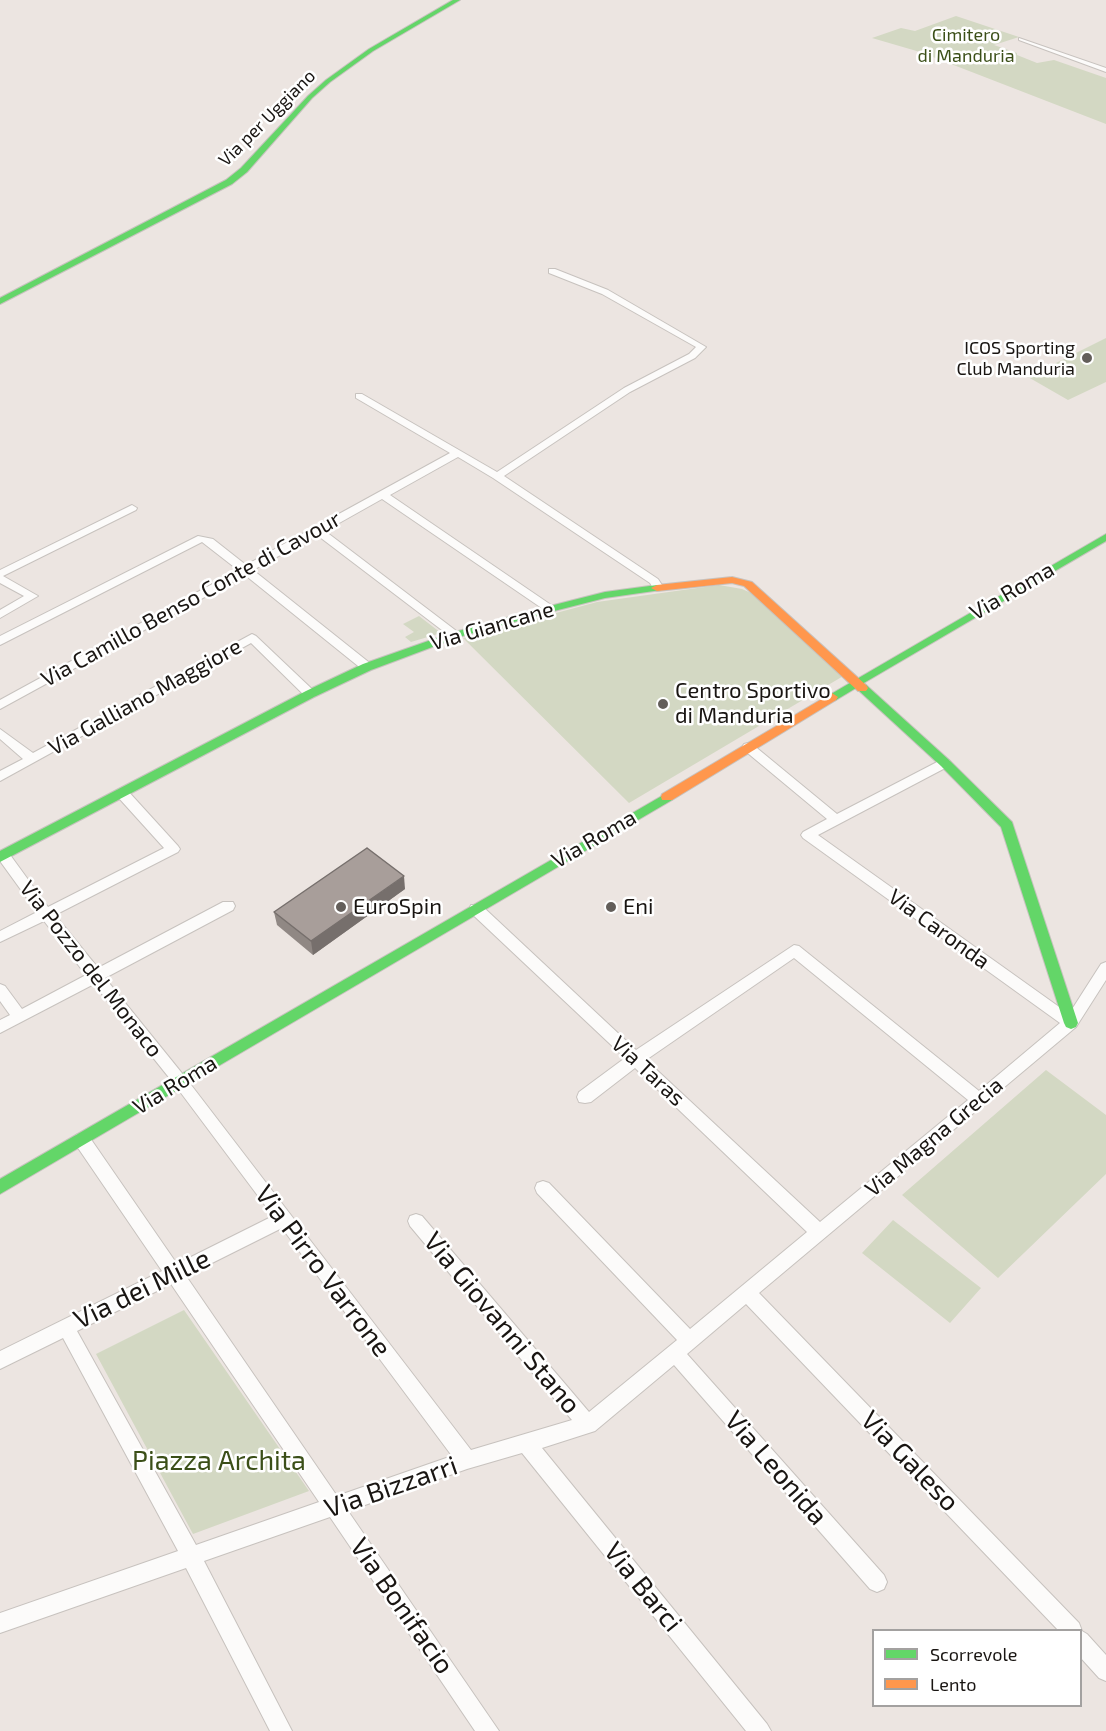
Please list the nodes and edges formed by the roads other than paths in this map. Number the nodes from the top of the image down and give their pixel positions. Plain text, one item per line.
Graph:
1 (457, 0) edge
2 (1021, 39) dead end
3 (1106, 70) edge
4 (552, 271) dead end
5 (1, 300) edge
6 (359, 396) dead end
7 (458, 453) junction
8 (497, 476) junction
9 (382, 494) junction
10 (132, 508) dead end
11 (316, 529) junction
12 (1106, 537) edge
13 (244, 571) junction
14 (0, 574) edge
15 (0, 579) edge
16 (658, 588) junction
17 (550, 609) junction
18 (0, 615) edge
19 (455, 635) junction
20 (0, 641) edge
21 (367, 667) junction
22 (857, 682) junction
23 (310, 694) junction
24 (0, 705) edge
25 (0, 733) edge
26 (748, 747) junction
27 (32, 759) junction
28 (945, 763) junction
29 (0, 777) edge
30 (122, 793) junction
31 (836, 820) junction
32 (2, 856) edge
33 (228, 906) dead end
34 (476, 909) junction
35 (45, 913) junction
36 (0, 937) edge
37 (1106, 968) edge
38 (97, 975) junction
39 (0, 990) edge
40 (19, 1017) junction
41 (1071, 1023) junction
42 (0, 1027) edge
43 (635, 1059) junction
44 (180, 1081) junction
45 (585, 1097) dead end
46 (979, 1100) junction
47 (82, 1140) junction
48 (0, 1186) edge
49 (543, 1188) dead end
50 (284, 1219) junction
51 (417, 1221) dead end
52 (820, 1233) junction
53 (174, 1274) junction
54 (747, 1293) junction
55 (66, 1327) junction
56 (682, 1347) junction
57 (0, 1360) edge
58 (588, 1425) junction
59 (526, 1443) junction
60 (467, 1460) junction
61 (334, 1507) junction
62 (192, 1556) junction
63 (877, 1582) dead end
64 (0, 1623) edge
65 (1071, 1629) edge
66 (1082, 1643) edge
67 (1106, 1671) edge
68 (281, 1731) edge
69 (489, 1731) edge
70 (760, 1731) edge

1 - 5 street, Via per Uggiano
2 - 3 street
4 - 8 street
6 - 7 street
7 - 8 street
7 - 9 street, Via Camillo Benso Conte di Cavour
8 - 16 street
9 - 11 street, Via Camillo Benso Conte di Cavour
9 - 17 street
10 - 14 street
11 - 13 street, Via Camillo Benso Conte di Cavour
11 - 19 street
12 - 22 street, Via Roma
13 - 20 street
13 - 21 street
13 - 24 street, Via Camillo Benso Conte di Cavour
15 - 18 street
16 - 17 street, Via Giancane
16 - 22 street, Via Giancane
17 - 19 street, Via Giancane
19 - 21 street, Via Giancane
21 - 23 street, Via Giancane
22 - 26 street, Via Roma
22 - 28 street, Via Giancane
23 - 27 street, Via Galliano Maggiore
23 - 30 street, Via Giancane
25 - 27 street
26 - 31 street
26 - 34 street, Via Roma
27 - 29 street, Via Galliano Maggiore
28 - 31 street
28 - 41 street, Via Giancane
30 - 32 street, Via Giancane
30 - 35 street
31 - 41 street, Via Caronda
32 - 35 street, Via Pozzo del Monaco
33 - 38 street
34 - 43 street, Via Taras
34 - 44 street, Via Roma
35 - 36 street
35 - 38 street, Via Pozzo del Monaco
37 - 41 street, Via Magna Grecia
38 - 40 street
38 - 44 street, Via Pozzo del Monaco
39 - 40 street
40 - 42 street
41 - 46 street, Via Magna Grecia
43 - 45 street
43 - 46 street
43 - 52 street, Via Taras
44 - 47 street, Via Roma
44 - 50 street, Via Pirro Varrone
46 - 52 street, Via Magna Grecia
47 - 48 street, Via Roma
47 - 53 street
49 - 56 street, Via Leonida
50 - 53 street, Via dei Mille
50 - 60 street, Via Pirro Varrone
51 - 58 street, Via Giovanni Stano
52 - 54 street, Via Magna Grecia
53 - 55 street, Via dei Mille
53 - 61 street, Via Bonifacio
54 - 56 street, Via Bizzarri
54 - 65 street, Via Galeso
55 - 57 street, Via dei Mille
55 - 62 street
56 - 58 street, Via Bizzarri
56 - 63 street, Via Leonida
58 - 59 street, Via Bizzarri
59 - 60 street, Via Bizzarri
59 - 70 street, Via Barci
60 - 61 street, Via Bizzarri
61 - 62 street, Via Bizzarri
61 - 69 street, Via Bonifacio
62 - 64 street, Via Bizzarri
62 - 68 street
66 - 67 street

